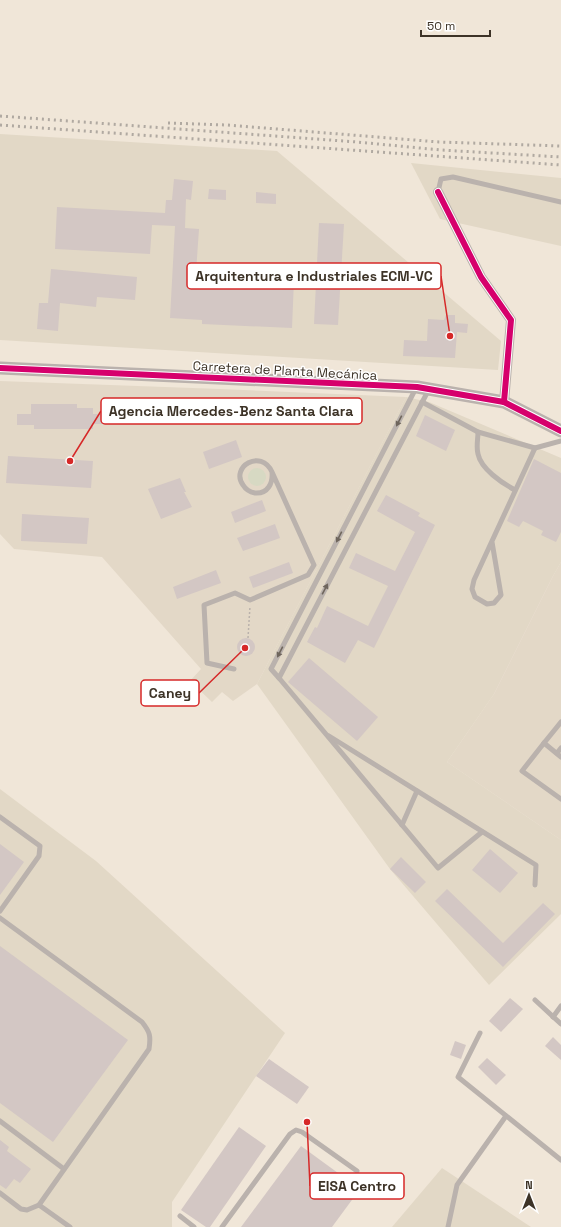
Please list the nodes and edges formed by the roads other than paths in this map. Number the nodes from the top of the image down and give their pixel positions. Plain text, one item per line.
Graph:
1 (438, 192) joint
2 (561, 202) edge
3 (0, 368) edge
4 (423, 388) junction
5 (422, 402) junction
6 (504, 402) junction
7 (561, 431) edge
8 (478, 432) junction
9 (561, 441) edge
10 (535, 448) junction
11 (272, 472) junction
12 (515, 490) junction
13 (492, 542) junction
14 (234, 669) dead end
15 (279, 678) junction
16 (561, 722) edge
17 (325, 733) junction
18 (544, 743) junction
19 (561, 748) edge
20 (559, 755) edge
21 (417, 791) junction
22 (561, 799) edge
23 (0, 817) edge
24 (402, 825) junction
25 (482, 832) junction
26 (535, 885) dead end
27 (0, 911) edge
28 (0, 918) edge
29 (535, 1000) dead end
30 (561, 1006) edge
31 (553, 1016) junction
32 (561, 1024) edge
33 (480, 1033) dead end
34 (506, 1116) junction
35 (0, 1121) edge
36 (561, 1160) edge
37 (64, 1169) junction
38 (357, 1171) dead end
39 (0, 1193) edge
40 (39, 1205) junction
41 (180, 1216) dead end
42 (70, 1227) edge
43 (194, 1227) edge
44 (222, 1227) edge
45 (448, 1227) edge

1 - 2 lane
1 - 6 street
3 - 4 street, Carretera de Planta Mecánica
4 - 5 lane
4 - 6 street, Carretera de Planta Mecánica
4 -> 15 lane
5 - 8 lane
15 -> 5 lane
6 - 7 street, Carretera de Planta Mecánica
8 - 10 lane
8 - 12 lane
9 - 10 lane
10 - 12 lane
11 - 11 lane
11 - 14 lane
12 - 13 lane
13 - 13 lane
15 - 17 lane
16 - 18 lane
17 - 21 lane
17 - 24 lane
18 - 20 lane
18 - 22 lane
19 - 20 lane
21 - 24 lane
21 - 25 lane
23 - 27 lane
24 - 25 lane
25 - 26 lane
28 - 37 lane
29 - 31 lane
30 - 31 lane
31 - 32 lane
33 - 34 lane
34 - 36 lane
34 - 45 lane
35 - 37 lane
37 - 40 lane
38 - 44 lane
39 - 40 lane
40 - 42 lane
41 - 43 lane

